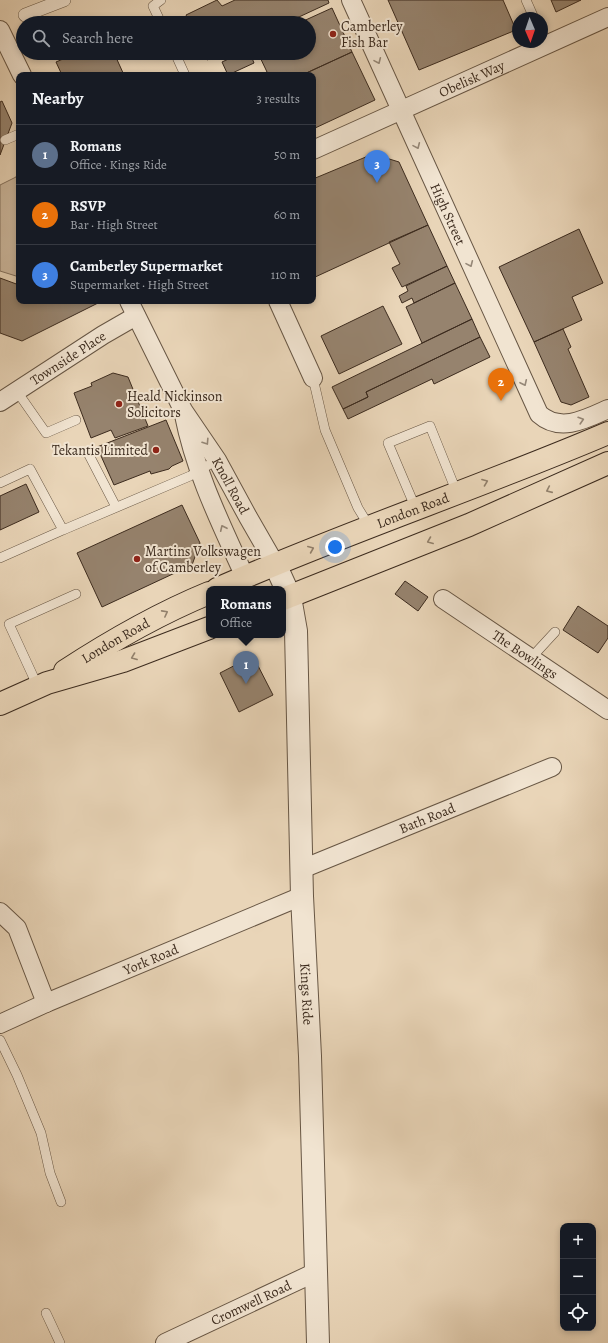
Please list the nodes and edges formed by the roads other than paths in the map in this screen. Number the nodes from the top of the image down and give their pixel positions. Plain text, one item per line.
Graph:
1 (64, 0) edge
2 (161, 0) edge
3 (351, 0) edge
4 (526, 0) edge
5 (531, 12) edge
6 (25, 15) dead end
7 (158, 16) edge
8 (608, 18) edge
9 (0, 30) edge
10 (548, 40) edge
11 (529, 48) edge
12 (178, 60) edge
13 (21, 72) edge
14 (184, 72) edge
15 (400, 110) junction
16 (16, 135) edge
17 (5, 140) dead end
18 (316, 149) edge
19 (279, 304) edge
20 (133, 308) edge
21 (313, 378) joint
22 (16, 390) junction
23 (0, 402) edge
24 (608, 409) edge
25 (183, 410) junction
26 (76, 420) dead end
27 (608, 433) edge
28 (89, 455) dead end
29 (217, 460) junction
30 (608, 463) edge
31 (200, 471) junction
32 (0, 483) edge
33 (457, 493) junction
34 (116, 507) junction
35 (416, 508) junction
36 (368, 526) junction
37 (63, 530) junction
38 (0, 558) edge
39 (275, 564) junction
40 (248, 583) edge
41 (232, 586) edge
42 (282, 586) edge
43 (206, 593) edge
44 (76, 594) dead end
45 (286, 598) edge
46 (443, 599) dead end
47 (206, 629) edge
48 (555, 632) dead end
49 (289, 639) edge
50 (531, 658) junction
51 (42, 685) junction
52 (0, 704) edge
53 (608, 710) edge
54 (552, 767) dead end
55 (302, 869) junction
56 (302, 896) junction
57 (0, 912) edge
58 (46, 1003) junction
59 (0, 1024) edge
60 (0, 1040) edge
61 (61, 1202) dead end
62 (316, 1272) junction
63 (46, 1313) dead end
64 (60, 1343) edge
65 (164, 1343) edge
66 (318, 1343) edge

1 - 6 street
2 - 7 lane
3 -> 15 street, High Street
4 - 5 lane
8 - 10 street, Obelisk Way
9 - 13 street
11 - 15 street, Obelisk Way
12 - 14 lane
15 - 18 street, Obelisk Way
15 -> 24 street, High Street
16 - 17 lane
19 - 21 street
20 - 22 street, Townside Place
20 - 25 street, Knoll Road
21 - 36 lane
22 - 23 street, Townside Place
22 - 26 lane
25 -> 29 street, Knoll Road
25 - 31 street, Knoll Road
33 -> 27 main road, London Road
28 - 34 lane
29 - 31 lane
29 - 39 street, Knoll Road
30 -> 45 main road
31 - 34 lane
40 -> 31 street, Knoll Road
32 - 37 lane
33 - 35 main road, London Road
33 - 35 lane
34 - 37 lane
35 - 36 main road, London Road
39 -> 36 main road, London Road
37 - 38 lane
39 - 40 main road, London Road
39 - 42 street, Kings Ride
40 - 41 main road, London Road
51 -> 43 main road, London Road
44 - 51 lane
45 - 49 street, Kings Ride
46 - 50 street, The Bowlings
47 -> 51 main road, London Road
48 - 50 lane
49 - 55 street, Kings Ride
50 - 53 street, The Bowlings
51 - 52 main road, London Road
54 - 55 street, Bath Road
55 - 56 street, Kings Ride
56 - 58 street, York Road
56 - 62 street, Kings Ride
57 - 58 street
58 - 59 street, York Road
60 - 61 lane
62 - 65 street, Cromwell Road
62 - 66 street, Kings Ride
63 - 64 lane

